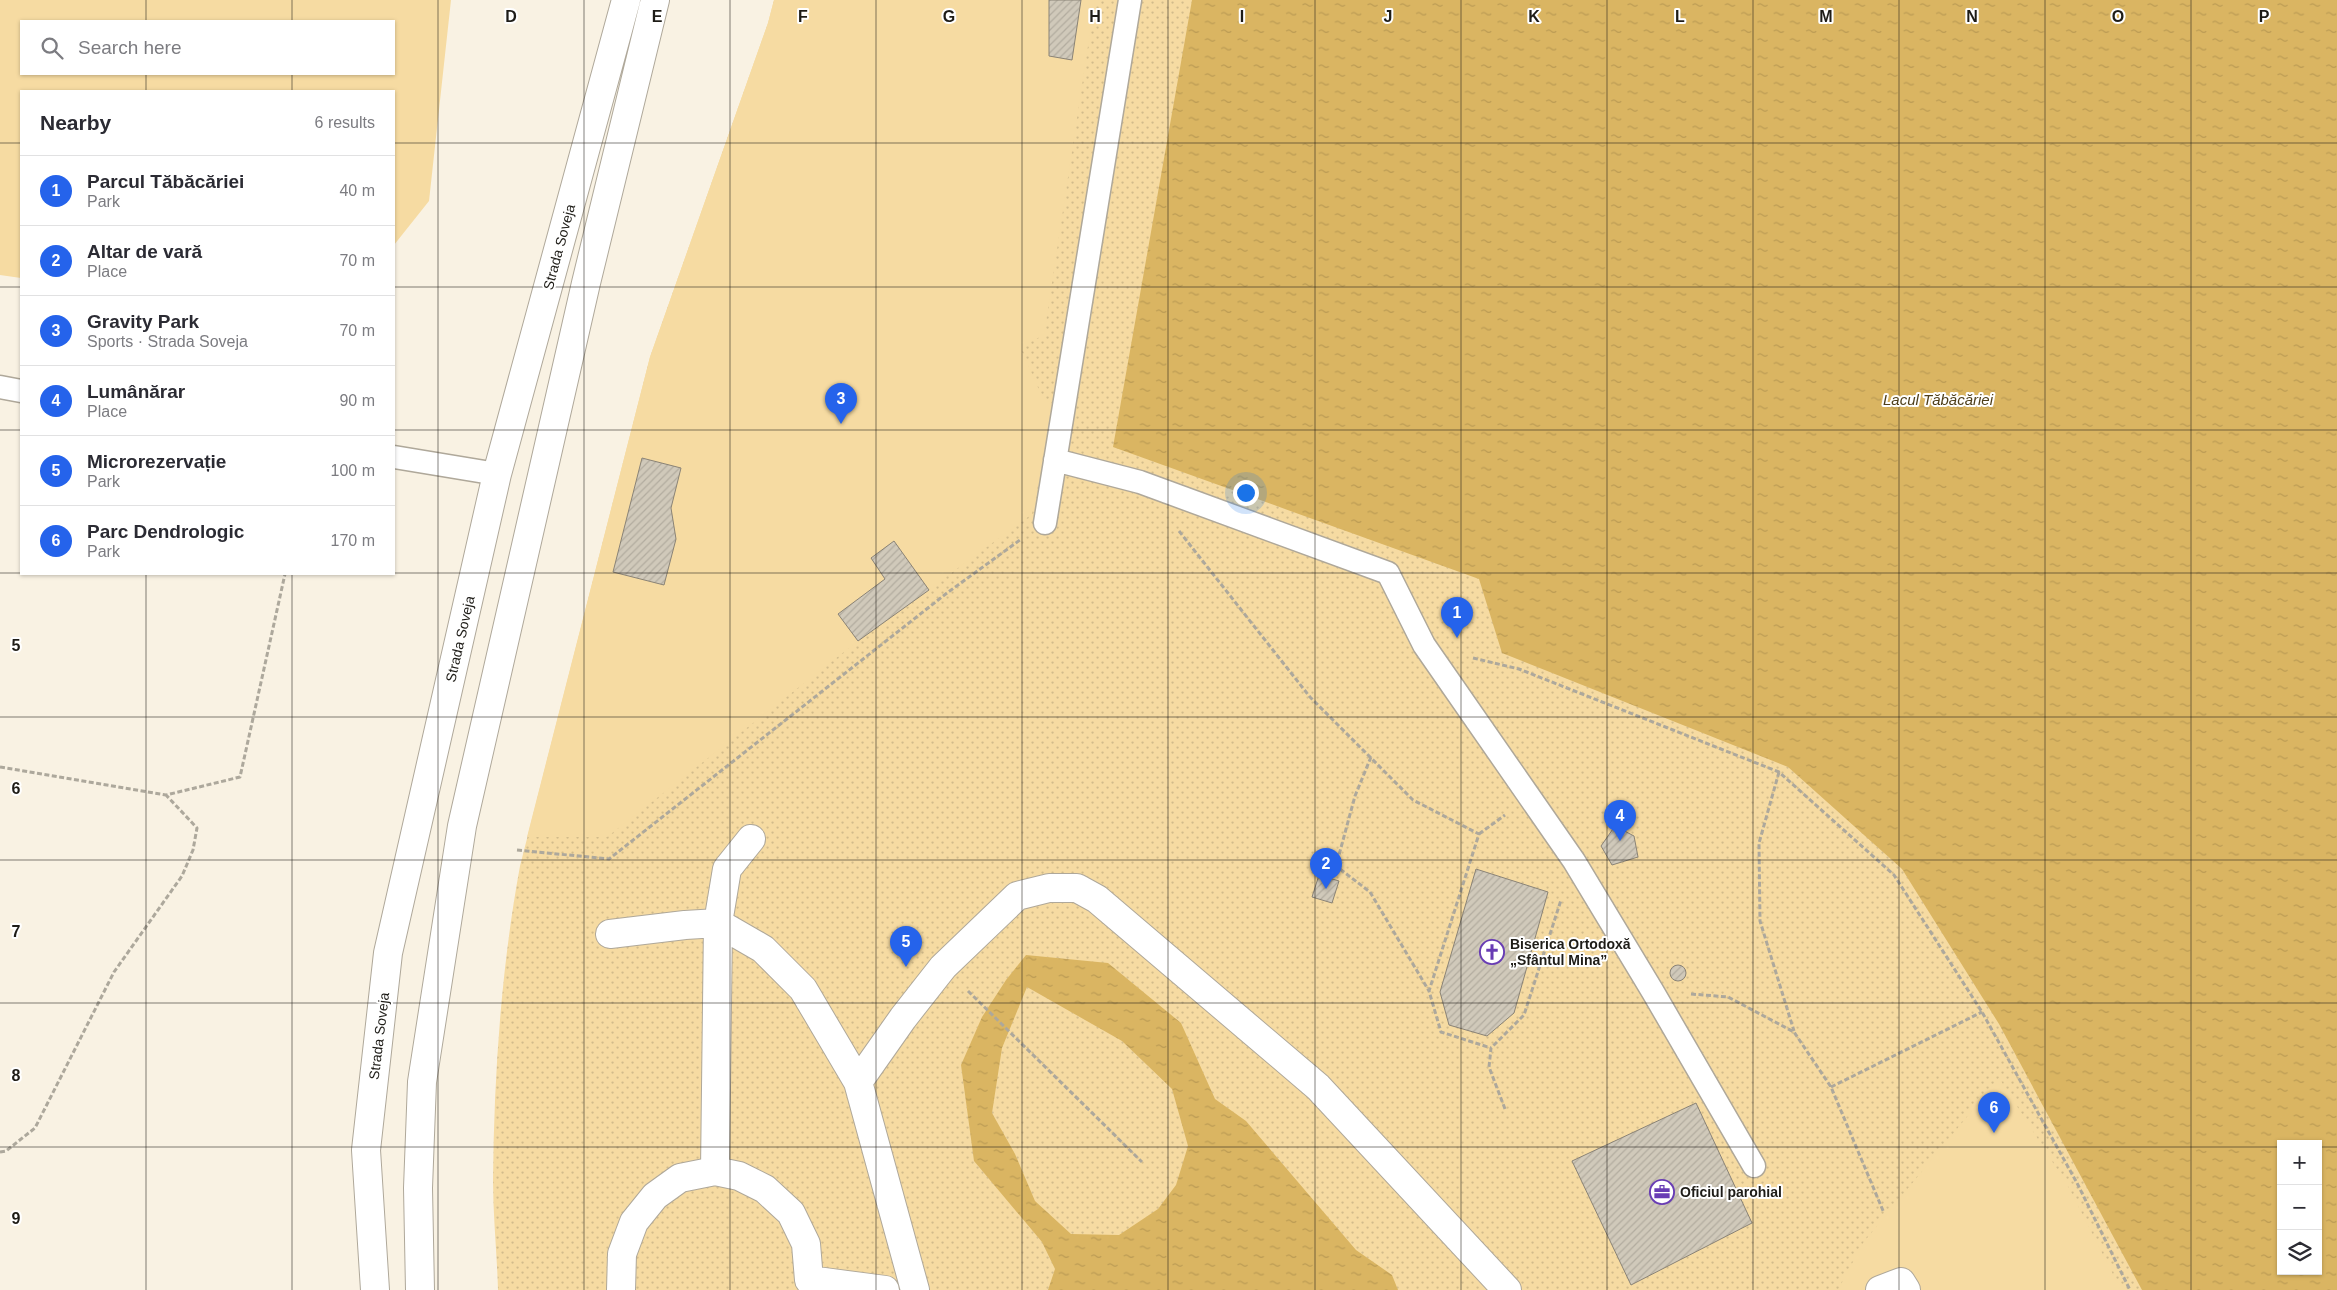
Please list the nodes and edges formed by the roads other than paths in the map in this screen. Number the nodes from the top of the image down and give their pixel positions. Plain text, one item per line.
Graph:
1 (626, 0) edge
2 (655, 0) edge
3 (1130, 0) edge
4 (0, 387) edge
5 (20, 391) edge
6 (395, 457) edge
7 (1055, 460) junction
8 (497, 474) junction
9 (1045, 522) road end
10 (751, 839) dead end
11 (718, 923) junction
12 (610, 934) dead end
13 (858, 1082) junction
14 (1754, 1166) dead end
15 (715, 1172) junction
16 (808, 1285) edge
17 (375, 1290) edge
18 (420, 1290) edge
19 (621, 1290) edge
20 (885, 1290) edge
21 (915, 1290) edge
22 (1507, 1290) edge
23 (1880, 1290) edge
24 (1906, 1290) edge

1 - 8 main road, Strada Soveja
2 - 18 main road
3 - 7 lane
4 - 5 lane
6 - 8 lane
7 - 9 lane
7 - 14 lane
8 - 17 main road, Strada Soveja
10 - 11 main road
11 - 12 main road
11 - 13 main road
11 - 15 main road
13 - 21 main road
13 - 22 main road
15 - 16 main road
15 - 19 main road
16 - 20 main road
23 - 24 main road

